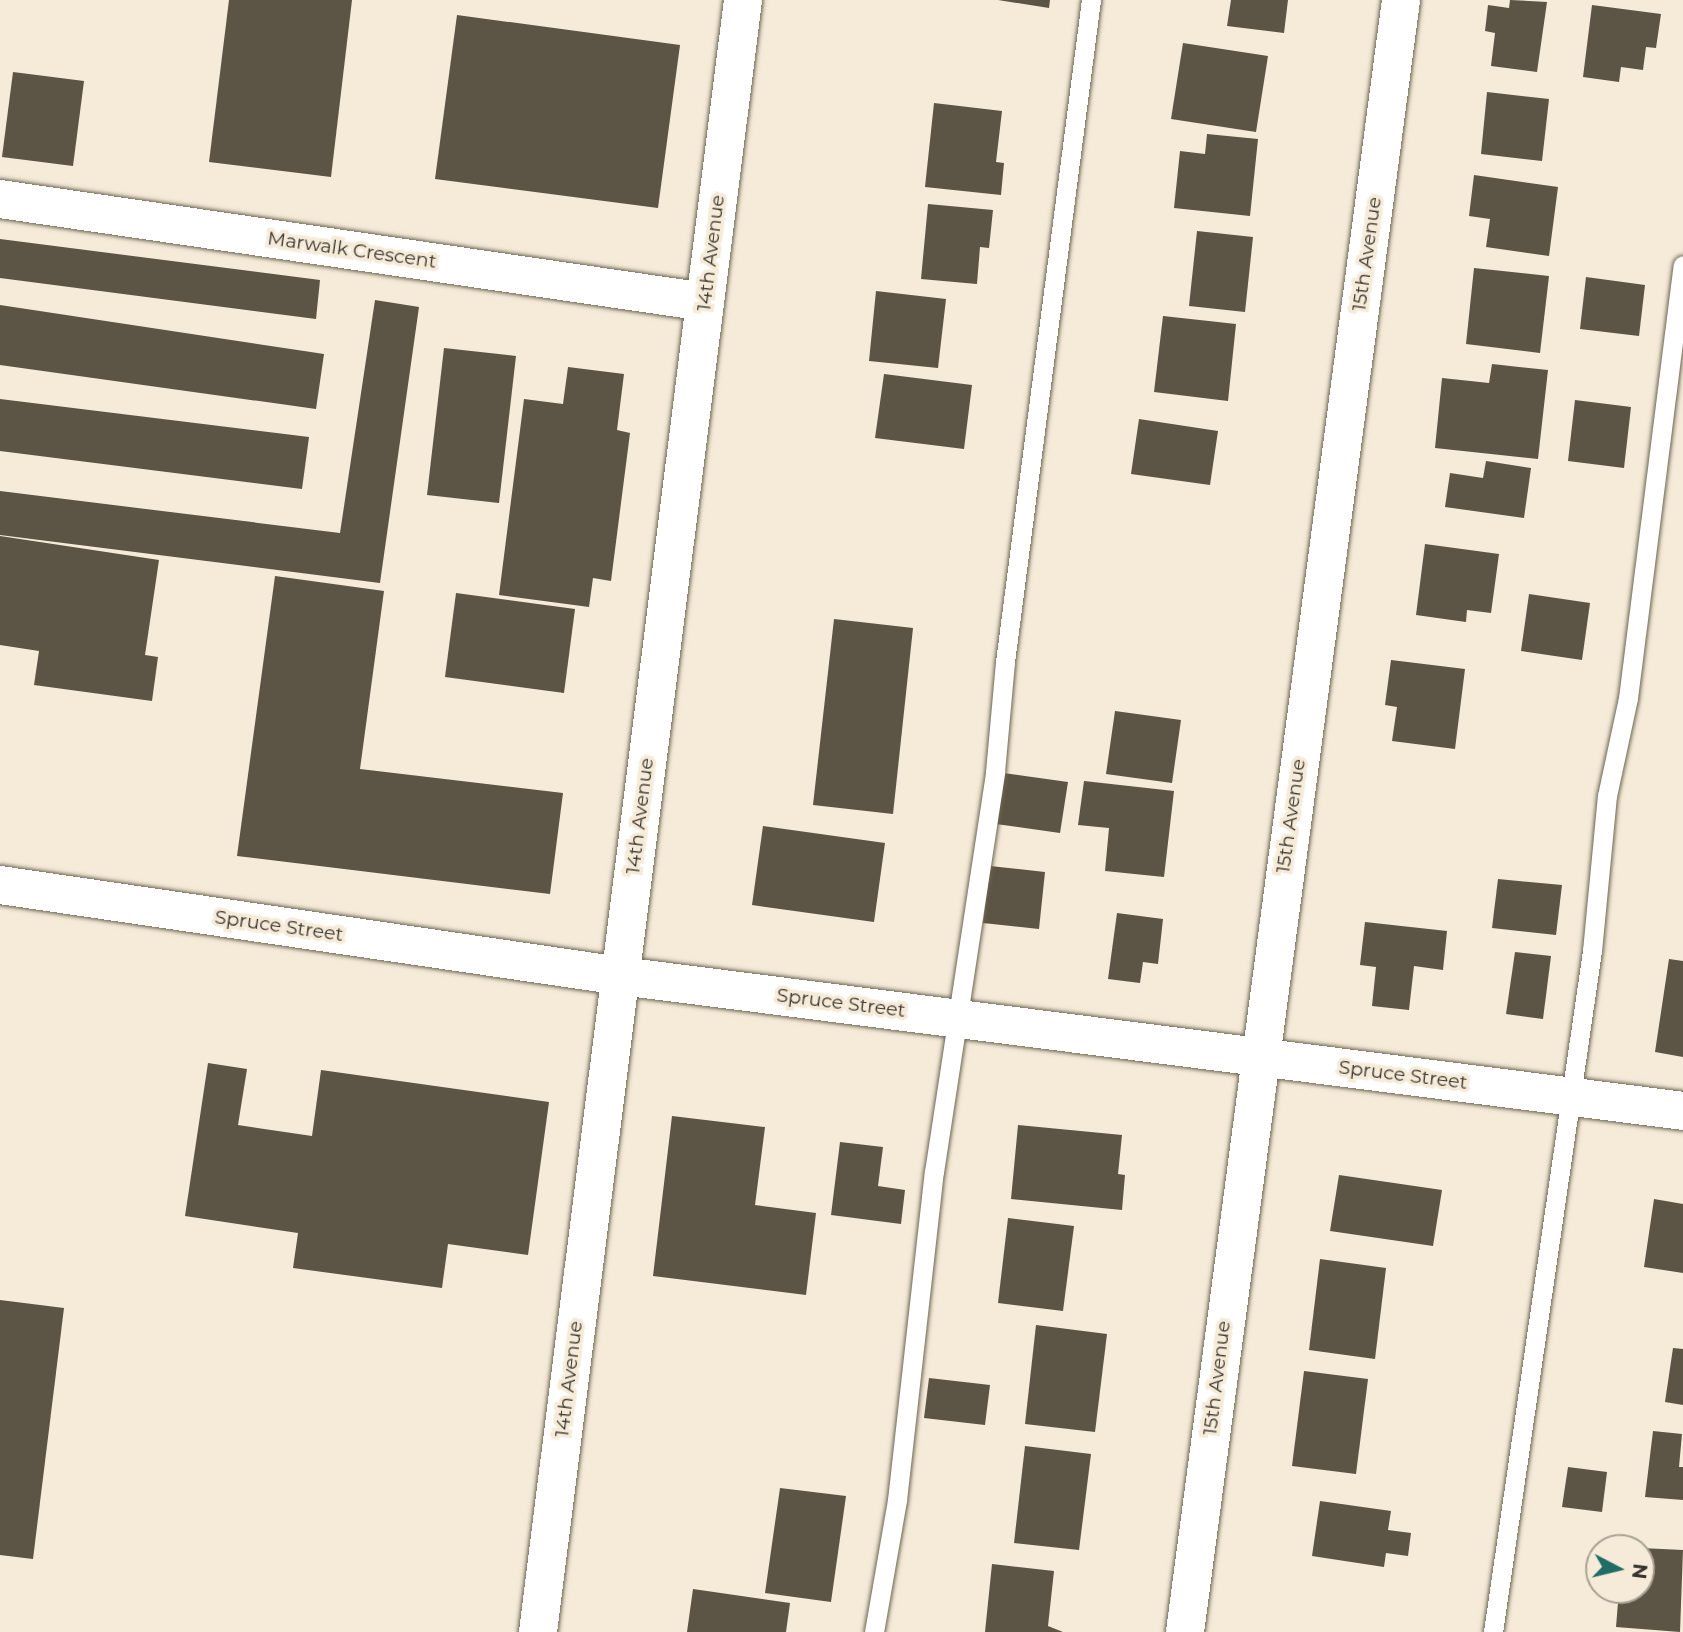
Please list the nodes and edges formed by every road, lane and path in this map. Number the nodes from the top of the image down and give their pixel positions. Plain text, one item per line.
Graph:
1 (743, 0) edge
2 (1091, 0) edge
3 (1401, 0) edge
4 (0, 199) edge
5 (1683, 265) edge
6 (705, 302) junction
7 (0, 885) edge
8 (621, 976) junction
9 (960, 1018) junction
10 (1259, 1056) junction
11 (1572, 1097) junction
12 (1683, 1111) edge
13 (538, 1632) edge
14 (874, 1632) edge
15 (1185, 1632) edge
16 (1493, 1632) edge

1 - 6 street, 14th Avenue
2 - 9 lane
3 - 10 street, 15th Avenue
4 - 6 street, Marwalk Crescent
5 - 11 lane
6 - 8 street, 14th Avenue
7 - 8 street, Spruce Street
8 - 9 street, Spruce Street
8 - 13 street, 14th Avenue
9 - 10 street, Spruce Street
9 - 14 lane
10 - 11 street, Spruce Street
10 - 15 street, 15th Avenue
11 - 12 street, Spruce Street
11 - 16 lane

